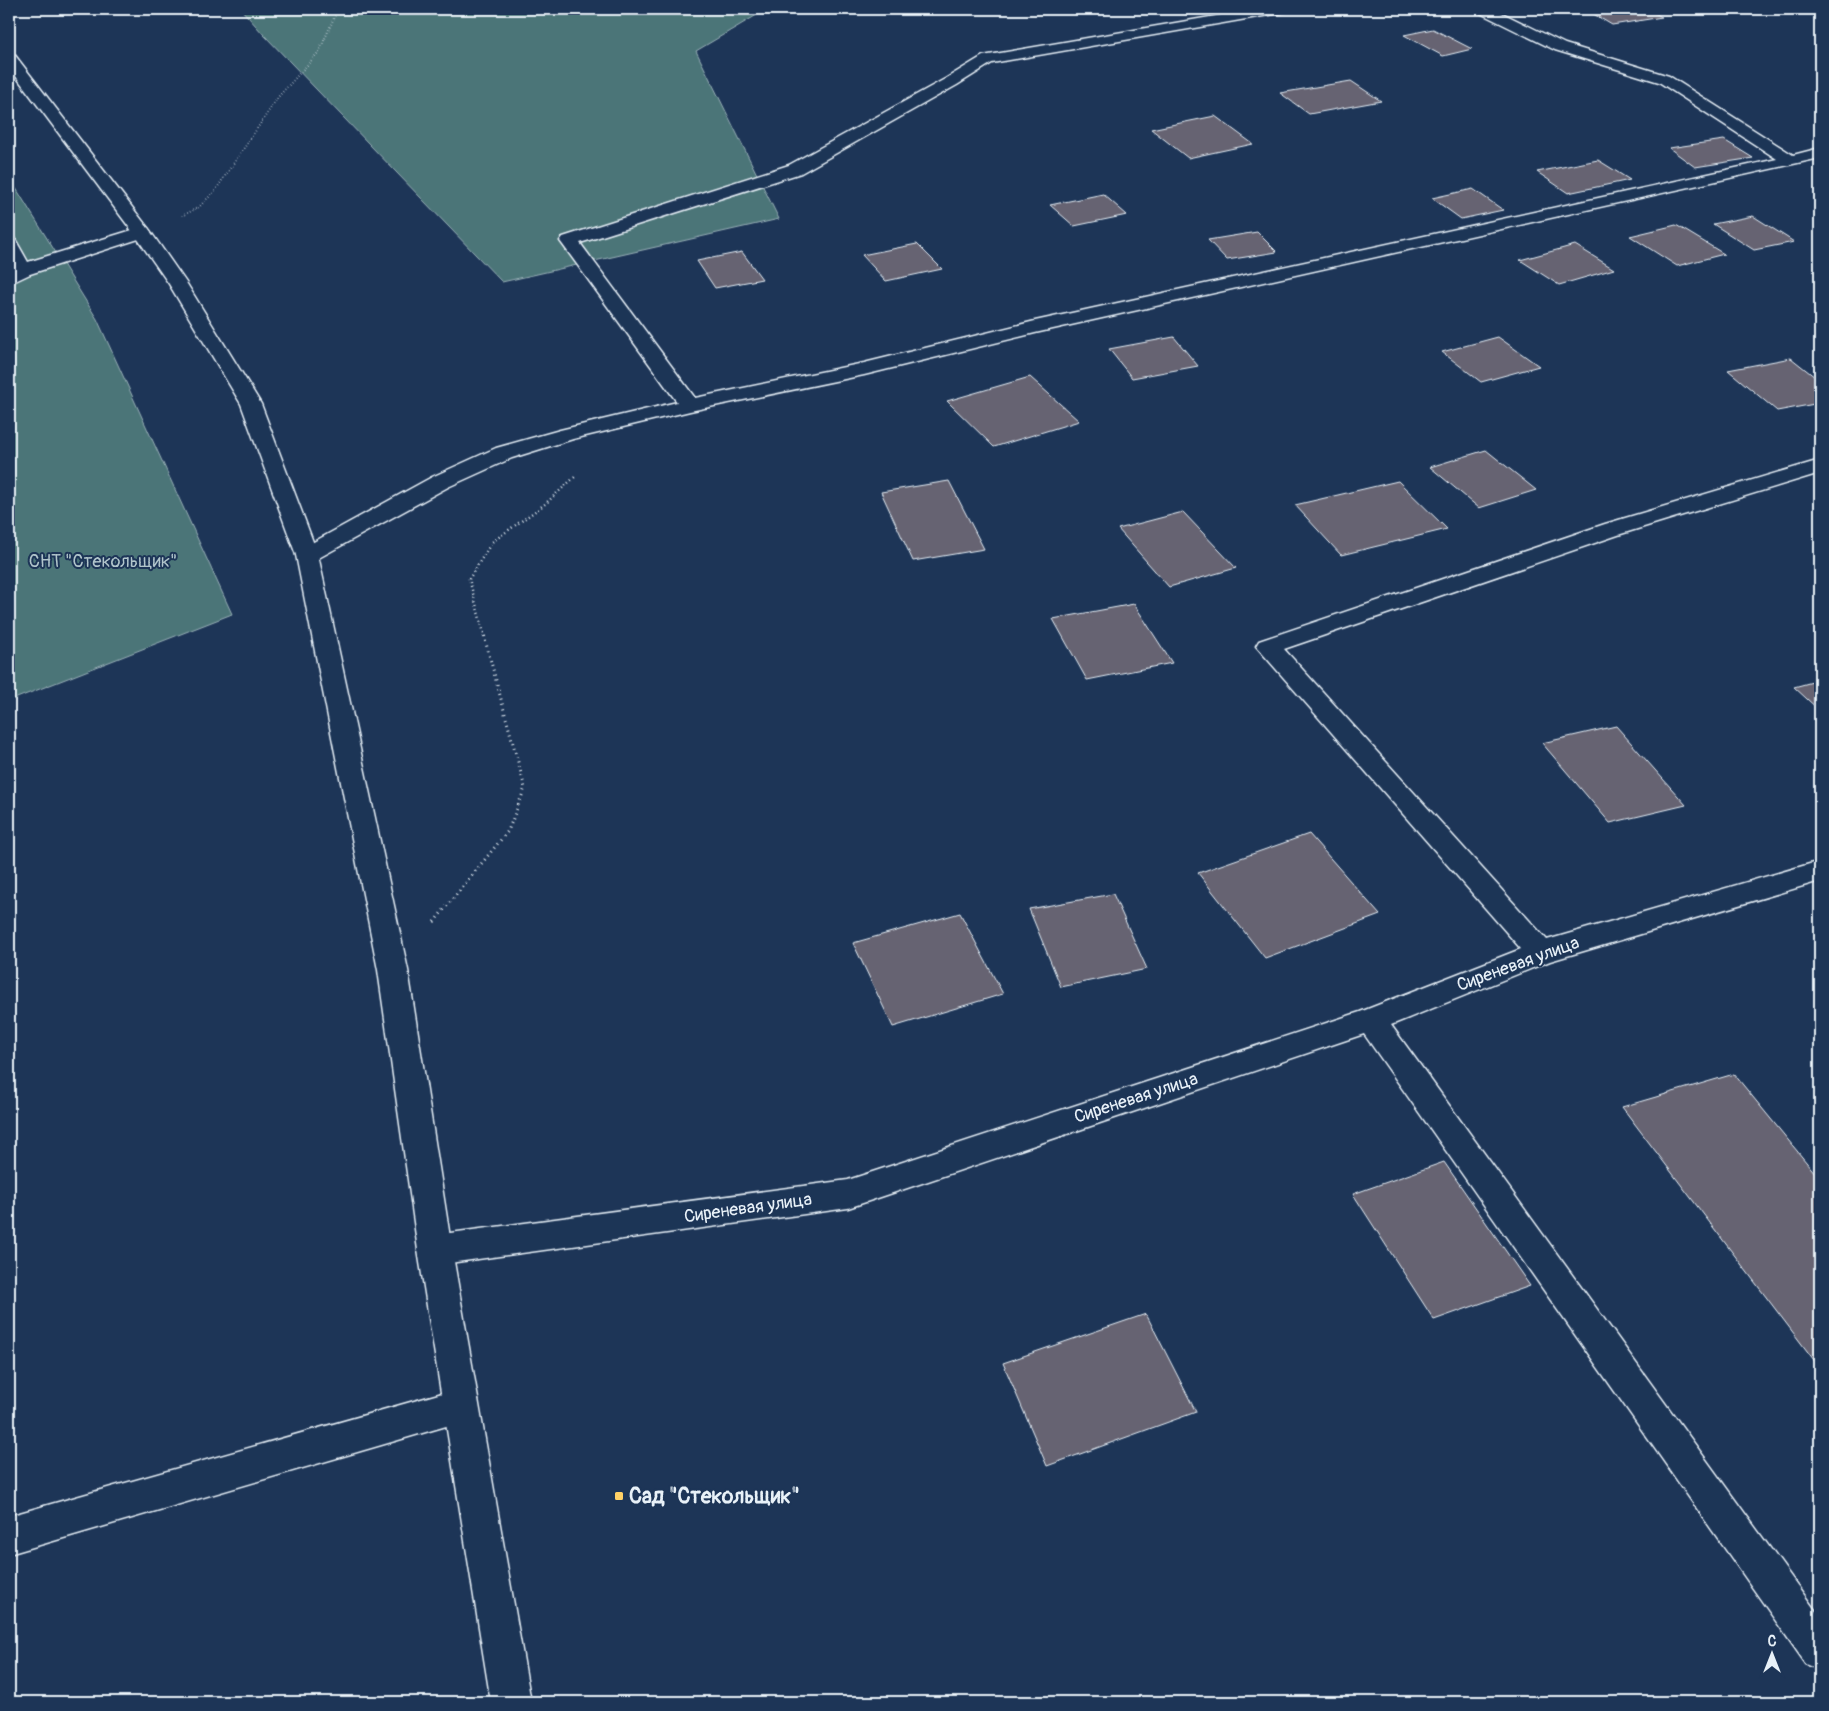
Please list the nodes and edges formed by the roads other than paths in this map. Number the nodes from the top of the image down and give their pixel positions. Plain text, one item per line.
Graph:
1 (1281, 9) edge
2 (1483, 9) edge
3 (9, 58) edge
4 (1820, 153) edge
5 (1791, 161) junction
6 (142, 232) junction
7 (9, 243) edge
8 (16, 274) edge
9 (690, 406) junction
10 (1820, 466) edge
11 (307, 555) junction
12 (1820, 871) edge
13 (1541, 953) junction
14 (1371, 1020) junction
15 (434, 1250) junction
16 (460, 1404) junction
17 (9, 1535) edge
18 (1820, 1650) edge
19 (511, 1702) edge

1 - 9 street
2 - 5 street
3 - 6 street
4 - 5 street
5 - 9 street
6 - 8 street
6 - 11 street
7 - 8 street
9 - 11 street
10 - 13 street
11 - 15 street
12 - 13 street, Сиреневая улица
13 - 14 street, Сиреневая улица
14 - 15 street, Сиреневая улица
14 - 18 street
15 - 16 street
16 - 17 street
16 - 19 street

